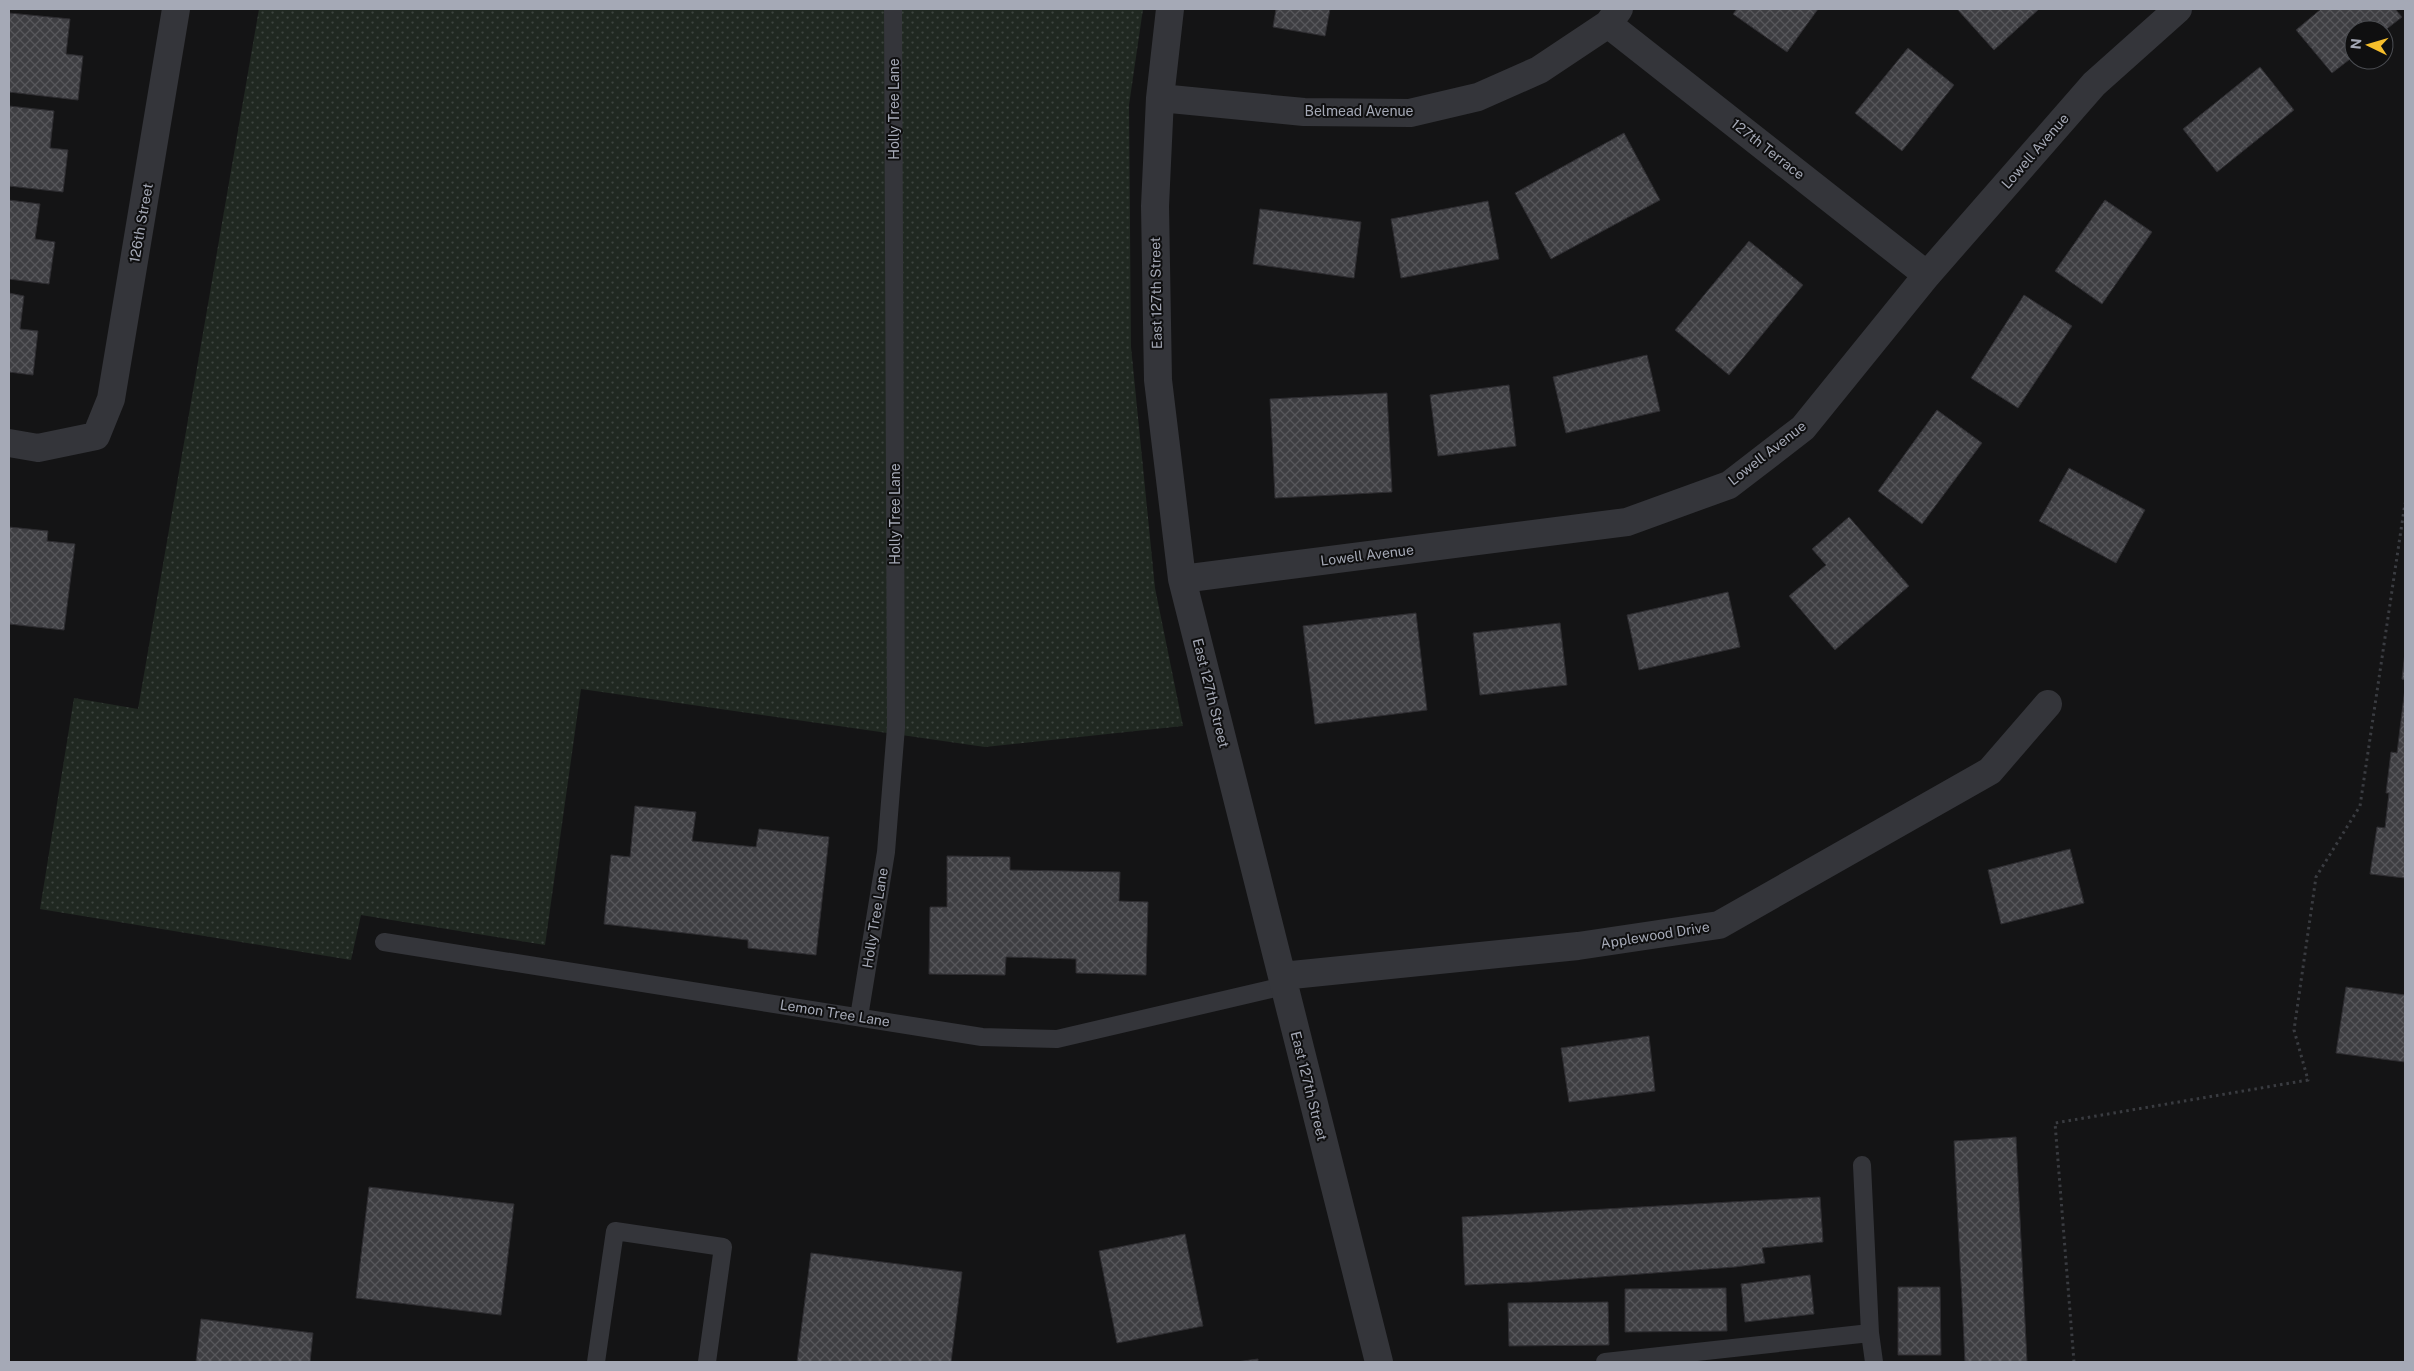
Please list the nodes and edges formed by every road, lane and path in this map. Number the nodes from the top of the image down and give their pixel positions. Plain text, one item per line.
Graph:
1 (176, 9) edge
2 (893, 9) edge
3 (1170, 9) edge
4 (2178, 9) edge
5 (1614, 16) edge
6 (1160, 98) junction
7 (1927, 275) junction
8 (9, 444) edge
9 (2405, 503) edge
10 (1182, 579) junction
11 (2048, 704) dead end
12 (384, 942) dead end
13 (1283, 981) junction
14 (859, 1017) junction
15 (1862, 1165) dead end
16 (1870, 1333) junction
17 (596, 1362) edge
18 (707, 1362) edge
19 (1379, 1362) edge
20 (1606, 1362) edge
21 (1874, 1362) edge
22 (2074, 1362) edge

1 - 8 street, 126th Street
2 - 14 lane, Holly Tree Lane
3 - 6 street, East 127th Street
4 - 7 street, Lowell Avenue
5 - 6 street, Belmead Avenue
5 - 7 street, 127th Terrace
6 - 10 street, East 127th Street
7 - 10 street, Lowell Avenue
9 - 22 path
10 - 13 street, East 127th Street
11 - 13 street, Applewood Drive
12 - 14 lane, Lemon Tree Lane
13 - 14 lane, Lemon Tree Lane
13 - 19 street, East 127th Street
15 - 16 lane
16 - 20 lane
16 - 21 lane
17 - 18 lane

